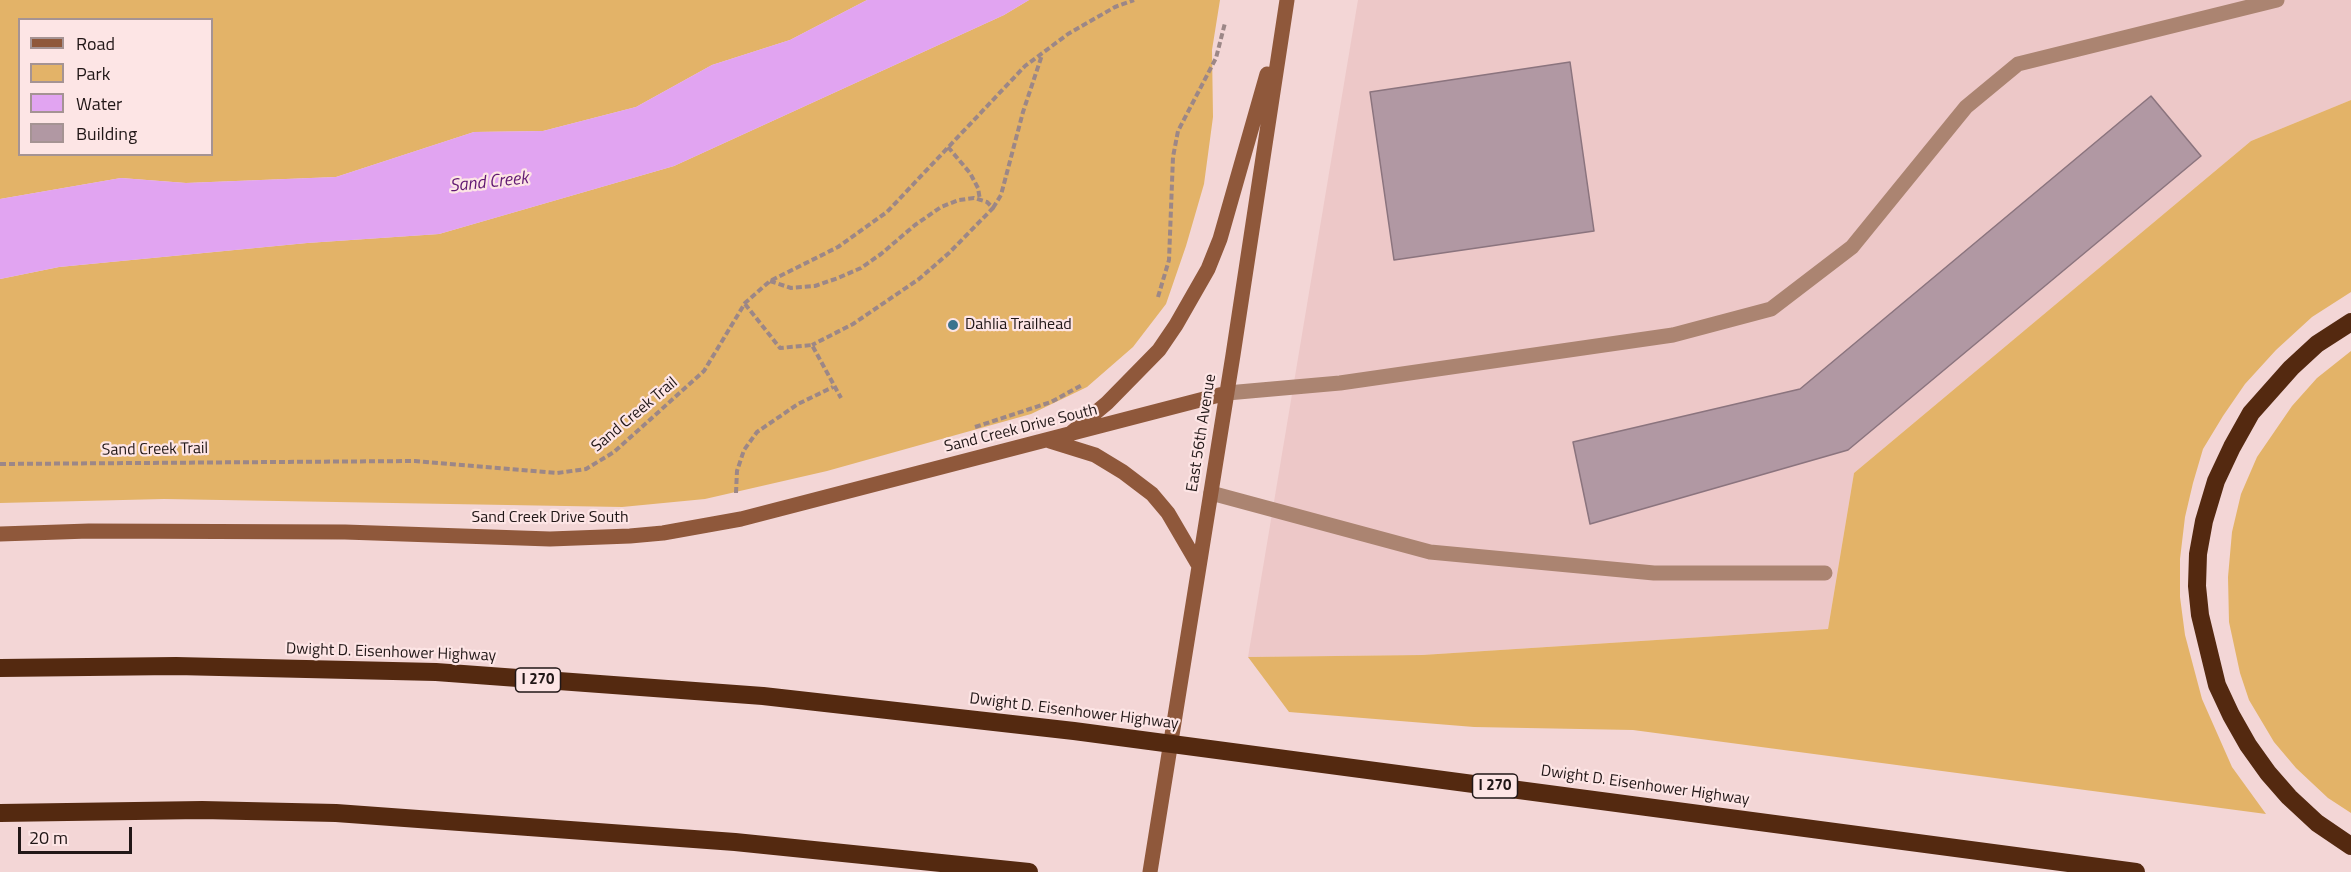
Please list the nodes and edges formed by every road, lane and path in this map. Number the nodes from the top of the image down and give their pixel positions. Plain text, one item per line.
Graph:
1 (1134, 0) edge
2 (1287, 0) edge
3 (2277, 0) edge
4 (1284, 16) junction
5 (1225, 23) dead end
6 (1042, 54) junction
7 (948, 147) junction
8 (980, 200) junction
9 (993, 208) junction
10 (770, 281) junction
11 (745, 303) junction
12 (1156, 306) dead end
13 (2351, 322) edge
14 (812, 345) junction
15 (1085, 383) dead end
16 (833, 387) junction
17 (1227, 393) junction
18 (841, 398) dead end
19 (967, 429) dead end
20 (1067, 436) junction
21 (1050, 441) junction
22 (0, 464) edge
23 (745, 487) dead end
24 (1210, 493) junction
25 (0, 534) edge
26 (1199, 566) junction
27 (1826, 573) dead end
28 (0, 668) edge
29 (0, 813) edge
30 (2351, 846) edge
31 (1029, 872) edge
32 (1150, 872) edge
33 (2136, 872) edge

1 - 6 path, Sand Creek Trail
2 - 4 main road, East 56th Avenue
3 - 17 lane
4 - 17 main road, East 56th Avenue
4 - 20 main road
5 - 12 path
6 - 7 path, Sand Creek Trail
6 - 9 path
7 - 8 path
7 - 10 path, Sand Creek Trail
8 - 9 path
8 - 10 path
9 - 14 path
10 - 11 path, Sand Creek Trail
11 - 14 path
11 - 22 path, Sand Creek Trail
13 - 30 highway
14 - 16 path
15 - 19 path
16 - 18 path
16 - 23 path
17 - 20 main road, Sand Creek Drive South
17 - 24 main road, East 56th Avenue
20 - 21 main road, Sand Creek Drive South
21 - 25 main road, Sand Creek Drive South
21 - 26 main road
24 - 26 main road, East 56th Avenue
24 - 27 lane
26 - 32 main road, East 56th Avenue
28 - 33 highway, Dwight D. Eisenhower Highway / I 270
29 - 31 highway

